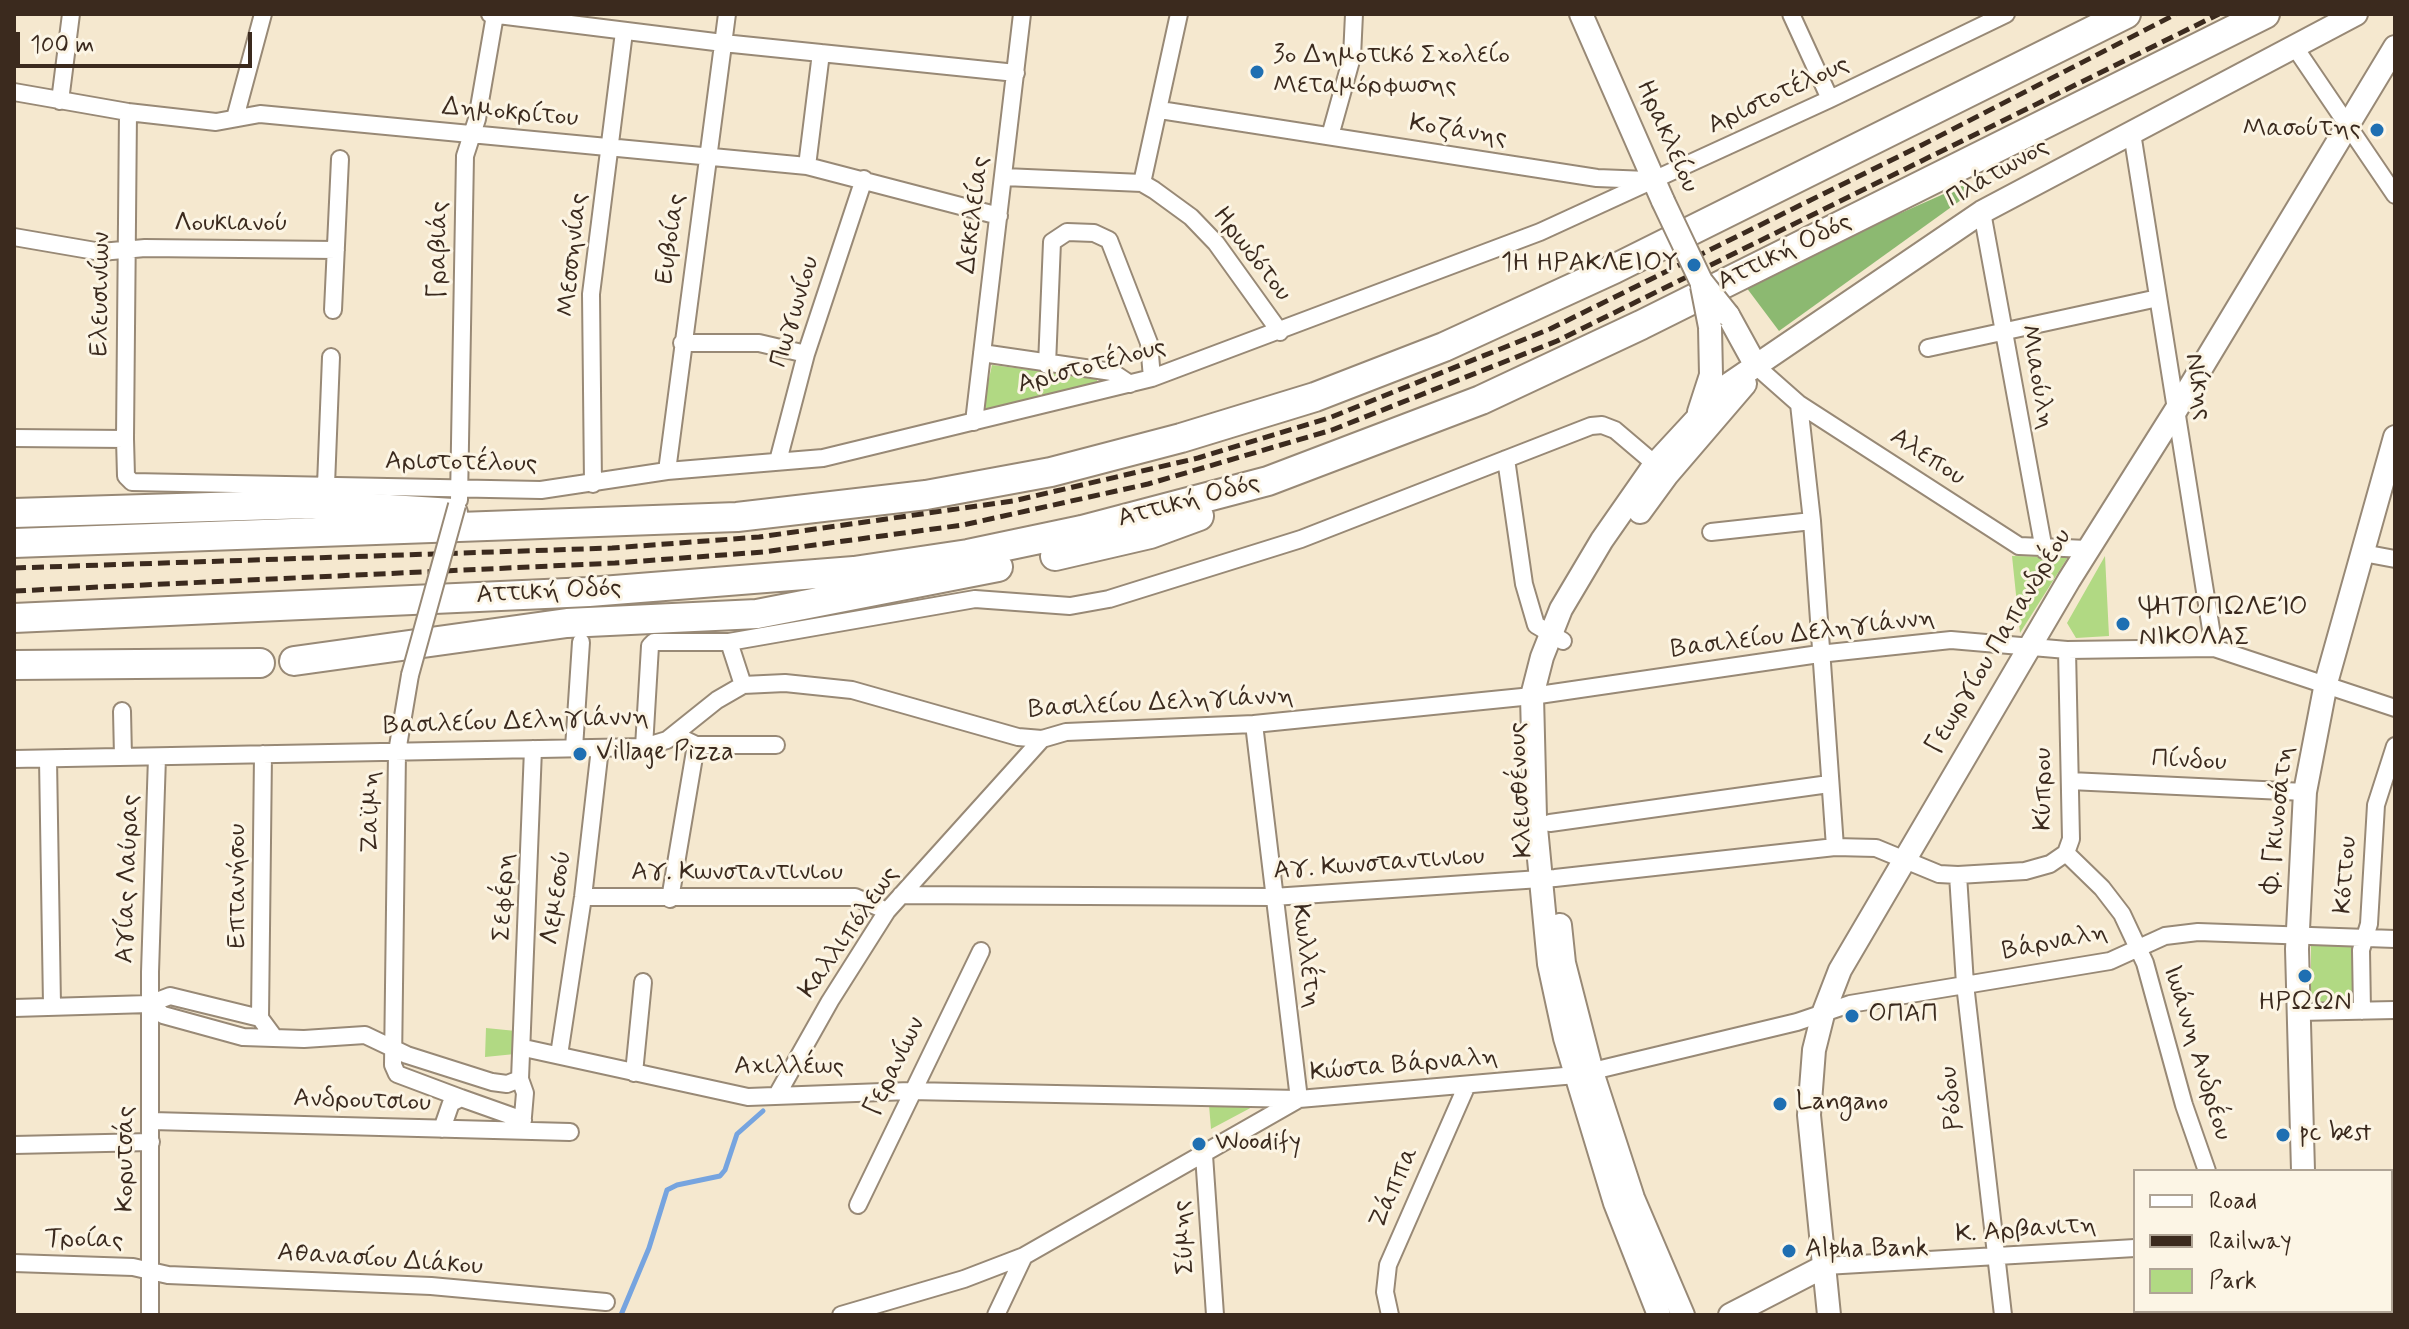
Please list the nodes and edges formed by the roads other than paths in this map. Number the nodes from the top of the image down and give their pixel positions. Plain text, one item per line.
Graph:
1 (71, 14) edge
2 (263, 14) edge
3 (493, 14) edge
4 (727, 14) edge
5 (1022, 14) edge
6 (1179, 14) edge
7 (1354, 14) edge
8 (1581, 14) edge
9 (1791, 14) edge
10 (2006, 14) edge
11 (2126, 14) edge
12 (2265, 14) edge
13 (2356, 14) edge
14 (1986, 20) edge
15 (624, 32) junction
16 (723, 43) junction
17 (2294, 46) junction
18 (2395, 47) edge
19 (821, 53) junction
20 (1016, 73) junction
21 (14, 92) edge
22 (1830, 99) junction
23 (60, 101) junction
24 (1160, 110) junction
25 (128, 112) junction
26 (235, 118) junction
27 (2348, 128) junction
28 (2132, 133) junction
29 (471, 135) junction
30 (1330, 136) junction
31 (610, 147) junction
32 (708, 156) junction
33 (340, 159) dead end
34 (807, 166) junction
35 (1004, 177) junction
36 (864, 179) junction
37 (1142, 183) junction
38 (1658, 191) junction
39 (2395, 195) edge
40 (1982, 212) junction
41 (999, 216) junction
42 (14, 237) edge
43 (336, 250) junction
44 (127, 252) junction
45 (2158, 298) junction
46 (333, 310) dead end
47 (1719, 321) junction
48 (2003, 331) junction
49 (1280, 332) junction
50 (682, 343) junction
51 (1928, 348) dead end
52 (982, 353) junction
53 (806, 354) junction
54 (331, 357) dead end
55 (1047, 365) junction
56 (1756, 366) junction
57 (1152, 378) junction
58 (1130, 384) junction
59 (1799, 404) junction
60 (2176, 410) junction
61 (974, 422) junction
62 (1694, 422) junction
63 (2395, 437) edge
64 (14, 438) edge
65 (125, 439) junction
66 (1506, 459) junction
67 (778, 461) junction
68 (1655, 464) junction
69 (667, 471) junction
70 (126, 476) joint
71 (1268, 481) junction
72 (593, 484) junction
73 (326, 485) junction
74 (459, 498) junction
75 (14, 513) edge
76 (737, 517) junction
77 (1812, 521) junction
78 (1711, 532) dead end
79 (14, 543) edge
80 (2087, 549) junction
81 (2044, 550) junction
82 (2363, 553) junction
83 (2395, 559) edge
84 (14, 618) edge
85 (1556, 638) junction
86 (581, 642) dead end
87 (729, 642) junction
88 (2030, 646) junction
89 (2214, 648) junction
90 (2067, 650) junction
91 (1819, 654) junction
92 (294, 661) dead end
93 (260, 663) dead end
94 (14, 665) edge
95 (2326, 683) junction
96 (743, 685) junction
97 (1538, 696) junction
98 (2395, 708) edge
99 (122, 711) dead end
100 (1254, 724) junction
101 (675, 735) junction
102 (1042, 739) junction
103 (696, 745) junction
104 (776, 745) dead end
105 (2395, 746) edge
106 (644, 747) junction
107 (574, 748) junction
108 (600, 748) junction
109 (533, 749) junction
110 (397, 752) junction
111 (263, 754) junction
112 (123, 757) junction
113 (157, 757) junction
114 (14, 759) edge
115 (48, 759) junction
116 (2070, 781) junction
117 (1829, 784) junction
118 (2305, 792) junction
119 (1550, 823) junction
120 (1835, 847) junction
121 (2066, 853) junction
122 (1904, 858) junction
123 (1958, 875) junction
124 (1548, 878) junction
125 (901, 895) junction
126 (583, 897) junction
127 (1273, 897) junction
128 (670, 899) junction
129 (887, 911) junction
130 (2297, 935) junction
131 (2364, 938) junction
132 (2395, 939) edge
133 (2138, 948) junction
134 (981, 951) dead end
135 (643, 982) dead end
136 (1965, 984) junction
137 (149, 1004) junction
138 (52, 1005) junction
139 (14, 1008) edge
140 (2395, 1010) edge
141 (2362, 1011) junction
142 (2298, 1012) junction
143 (1823, 1014) junction
144 (260, 1018) junction
145 (274, 1037) junction
146 (391, 1047) junction
147 (524, 1048) junction
148 (559, 1055) junction
149 (634, 1073) junction
150 (1584, 1074) junction
151 (520, 1079) junction
152 (1467, 1085) junction
153 (910, 1091) junction
154 (777, 1095) junction
155 (461, 1098) junction
156 (1299, 1099) junction
157 (152, 1121) junction
158 (522, 1126) junction
159 (442, 1129) junction
160 (570, 1132) dead end
161 (151, 1142) junction
162 (14, 1145) edge
163 (1204, 1155) junction
164 (2206, 1169) edge
165 (2303, 1169) edge
166 (2395, 1184) edge
167 (1624, 1201) junction
168 (858, 1205) dead end
169 (2393, 1237) edge
170 (2133, 1248) edge
171 (1024, 1256) junction
172 (1994, 1258) junction
173 (14, 1263) edge
174 (1825, 1266) junction
175 (152, 1271) junction
176 (606, 1302) dead end
177 (150, 1315) edge
178 (841, 1315) edge
179 (996, 1315) edge
180 (1215, 1315) edge
181 (1390, 1315) edge
182 (1659, 1315) edge
183 (1683, 1315) edge
184 (1730, 1315) edge
185 (1829, 1315) edge
186 (2003, 1315) edge

1 - 23 street
2 - 26 street
3 - 15 street
3 - 29 street, Γραβιάς
4 - 16 street, Ευβοίας
5 - 20 street, Δεκελείας
6 - 24 street
7 - 30 street
8 - 38 street, Ηρακλείου
9 - 22 street
10 - 14 street, Αριστοτέλους
11 - 76 highway
12 - 71 highway, Αττική Οδός
13 - 17 street, Πλάτωνος
14 - 22 street, Αριστοτέλους
15 - 16 street
15 - 31 street, Μεσσηνίας
16 - 19 street
16 - 32 street, Ευβοίας
17 - 27 street
17 - 28 street, Πλάτωνος
18 - 27 street, Γεωργίου Παπανδρέου
19 - 20 street
19 - 34 street
20 - 35 street, Δεκελείας
21 - 23 street, Δημοκρίτου
22 - 38 street, Αριστοτέλους
23 - 25 street, Δημοκρίτου
24 - 30 street, Κοζάνης
24 - 37 street
25 - 26 street, Δημοκρίτου
25 - 44 street, Ελευσινίων
26 - 29 street, Δημοκρίτου
27 - 39 street
27 - 60 street, Γεωργίου Παπανδρέου
28 - 40 street, Πλάτωνος
28 - 45 street, Νίκης
29 - 31 street, Δημοκρίτου
29 - 74 street, Γραβιάς
30 - 38 street, Κοζάνης
31 - 32 street, Δημοκρίτου
31 - 72 street, Μεσσηνίας
32 - 34 street, Δημοκρίτου
32 - 50 street, Ευβοίας
33 - 43 street
34 - 36 street, Δημοκρίτου
35 - 37 street
35 - 41 street, Δεκελείας
36 - 41 street, Δημοκρίτου
36 - 53 street, Πωγωνίου
37 - 49 street, Ηρωδότου
38 - 47 street, Ηρακλείου, bridge
38 - 49 street, Αριστοτέλους
40 - 48 street, Μιαούλη
40 - 56 street, Πλάτωνος
41 - 52 street, Δεκελείας
42 - 44 street, Λουκιανού
43 - 44 street, Λουκιανού
43 - 46 street
44 - 65 street, Ελευσινίων
45 - 48 street
45 - 60 street, Νίκης
47 - 56 street
47 - 62 street
48 - 51 street
48 - 81 street, Μιαούλη
49 - 57 street, Αριστοτέλους
50 - 53 street
50 - 69 street, Ευβοίας
52 - 55 street
52 - 61 street, Δεκελείας
53 - 67 street, Πωγωνίου
54 - 73 street
55 - 57 street
55 - 58 street
56 - 59 street, Αλεπου
56 - 62 street, Πλάτωνος
56 - 85 street, Κλεισθένους
57 - 58 street, Αριστοτέλους
58 - 61 street, Αριστοτέλους
59 - 77 street
59 - 81 street, Αλεπου
60 - 80 street, Γεωργίου Παπανδρέου
60 - 89 street, Νίκης
61 - 67 street, Αριστοτέλους
62 - 68 street, Κλεισθένους
63 - 82 street, Φ. Γκινοσάτη
64 - 65 street
65 - 70 street, Ελευσινίων
66 - 68 street
66 - 85 street
66 - 87 street
67 - 69 street, Αριστοτέλους
68 - 85 street, Κλεισθένους
69 - 72 street, Αριστοτέλους
70 - 73 street, Αριστοτέλους
71 - 84 highway, Αττική Οδός
71 - 92 highway
72 - 74 street, Αριστοτέλους
73 - 74 street, Αριστοτέλους
74 - 110 street, Ζαϊμη, bridge
75 - 76 highway
76 - 79 highway
77 - 78 street
77 - 91 street
80 - 81 street, Αλεπου
80 - 88 street, Γεωργίου Παπανδρέου
82 - 83 street
82 - 95 street, Φ. Γκινοσάτη
85 - 97 street, Κλεισθένους
86 - 107 street
87 - 96 street
87 - 106 street
88 - 90 street, Βασιλείου Δεληγιάννη
88 - 91 street, Βασιλείου Δεληγιάννη
88 - 122 street, Γεωργίου Παπανδρέου
89 - 90 street, Βασιλείου Δεληγιάννη
89 - 95 street, Βασιλείου Δεληγιάννη
90 - 116 street, Κύπρου
91 - 97 street, Βασιλείου Δεληγιάννη
91 - 117 street
93 - 94 highway
95 - 98 street, Βασιλείου Δεληγιάννη
95 - 118 street, Φ. Γκινοσάτη
96 - 101 street, Βασιλείου Δεληγιάννη
96 - 102 street, Βασιλείου Δεληγιάννη
97 - 100 street, Βασιλείου Δεληγιάννη
97 - 119 street, Κλεισθένους
97 - 124 street, Κλεισθένους
99 - 112 street
100 - 102 street, Βασιλείου Δεληγιάννη
100 - 127 street, Κωλλέτη
101 - 103 street
101 - 106 street, Βασιλείου Δεληγιάννη
102 - 125 street, Καλλιπόλεως
103 - 104 street
103 - 128 street
105 - 131 street, Κόττου
106 - 108 street, Βασιλείου Δεληγιάννη
107 - 108 street, Βασιλείου Δεληγιάννη
107 - 109 street, Βασιλείου Δεληγιάννη
108 - 126 street, Λεμεσού
109 - 110 street, Βασιλείου Δεληγιάννη
109 - 147 street, Σεφέρη
110 - 111 street, Βασιλείου Δεληγιάννη
110 - 146 street, Ζαϊμη
111 - 113 street, Βασιλείου Δεληγιάννη
111 - 144 street, Επτανήσου
112 - 113 street, Βασιλείου Δεληγιάννη
112 - 115 street, Βασιλείου Δεληγιάννη
113 - 137 street, Αγίας Λαύρας
114 - 115 street, Βασιλείου Δεληγιάννη
115 - 138 street
116 - 118 street, Πίνδου
116 - 121 street, Κύπρου
117 - 119 street
117 - 120 street
118 - 130 street, Φ. Γκινοσάτη
119 - 124 street, Κλεισθένους
120 - 122 street, Αγ. Κωνσταντινιου
120 - 124 street, Αγ. Κωνσταντινιου
121 - 123 street, Αγ. Κωνσταντινιου
121 - 133 street, Κύπρου
122 - 123 street, Αγ. Κωνσταντινιου
122 - 143 street, Γεωργίου Παπανδρέου
123 - 136 street, Ρόδου
124 - 127 street, Αγ. Κωνσταντινιου
124 - 150 street, Κλεισθένους
125 - 127 street, Αγ. Κωνσταντινιου
125 - 129 street, Καλλιπόλεως
126 - 128 street, Αγ. Κωνσταντινιου
126 - 148 street, Λεμεσού
127 - 156 street, Κωλλέτη
128 - 129 street, Αγ. Κωνσταντινιου
129 - 154 street, Καλλιπόλεως
130 - 131 street, Βάρναλη
130 - 133 street, Βάρναλη
130 - 142 street, Φ. Γκινοσάτη
131 - 132 street, Βάρναλη
131 - 141 street, Κόττου
133 - 136 street, Βάρναλη
133 - 164 street, Ιωάννη Ανδρέου
134 - 153 street, Γερανίων
135 - 149 street
136 - 143 street, Βάρναλη
136 - 172 street, Ρόδου
137 - 138 street
137 - 144 street
137 - 145 street
137 - 157 street, Κορυτσάς
138 - 139 street
140 - 141 street
141 - 142 street
142 - 165 street, Φ. Γκινοσάτη
143 - 150 street, Κώστα Βάρναλη
143 - 174 street, Γεωργίου Παπανδρέου
144 - 145 street
145 - 146 street
146 - 151 street
146 - 155 street
147 - 148 street, Αχιλλέως
147 - 151 street
148 - 149 street, Αχιλλέως
149 - 154 street, Αχιλλέως
150 - 152 street, Κώστα Βάρναλη
150 - 167 street, Κλεισθένους
151 - 158 street
152 - 156 street, Κώστα Βάρναλη
152 - 181 street, Ζάππα
153 - 154 street, Αχιλλέως
153 - 156 street, Αχιλλέως
153 - 168 street, Γερανίων
155 - 158 street
155 - 159 street
156 - 163 street, Κώστα Βάρναλη
157 - 159 street, Ανδρουτσιου
157 - 161 street, Κορυτσάς
158 - 159 street, Ανδρουτσιου
158 - 160 street, Ανδρουτσιου
161 - 162 street
161 - 175 street, Κορυτσάς
163 - 171 street, Κώστα Βάρναλη
163 - 180 street, Σύμης
166 - 169 street
167 - 182 street, Κλεισθένους
167 - 183 street, Κλεισθένους
170 - 172 street, Κ. Αρβανιτη
171 - 178 street, Κώστα Βάρναλη
171 - 179 street
172 - 174 street, Κ. Αρβανιτη
172 - 186 street, Ρόδου
173 - 175 street, Τροίας
174 - 184 street
174 - 185 street, Γεωργίου Παπανδρέου
175 - 176 street, Αθανασίου Διάκου
175 - 177 street, Κορυτσάς

